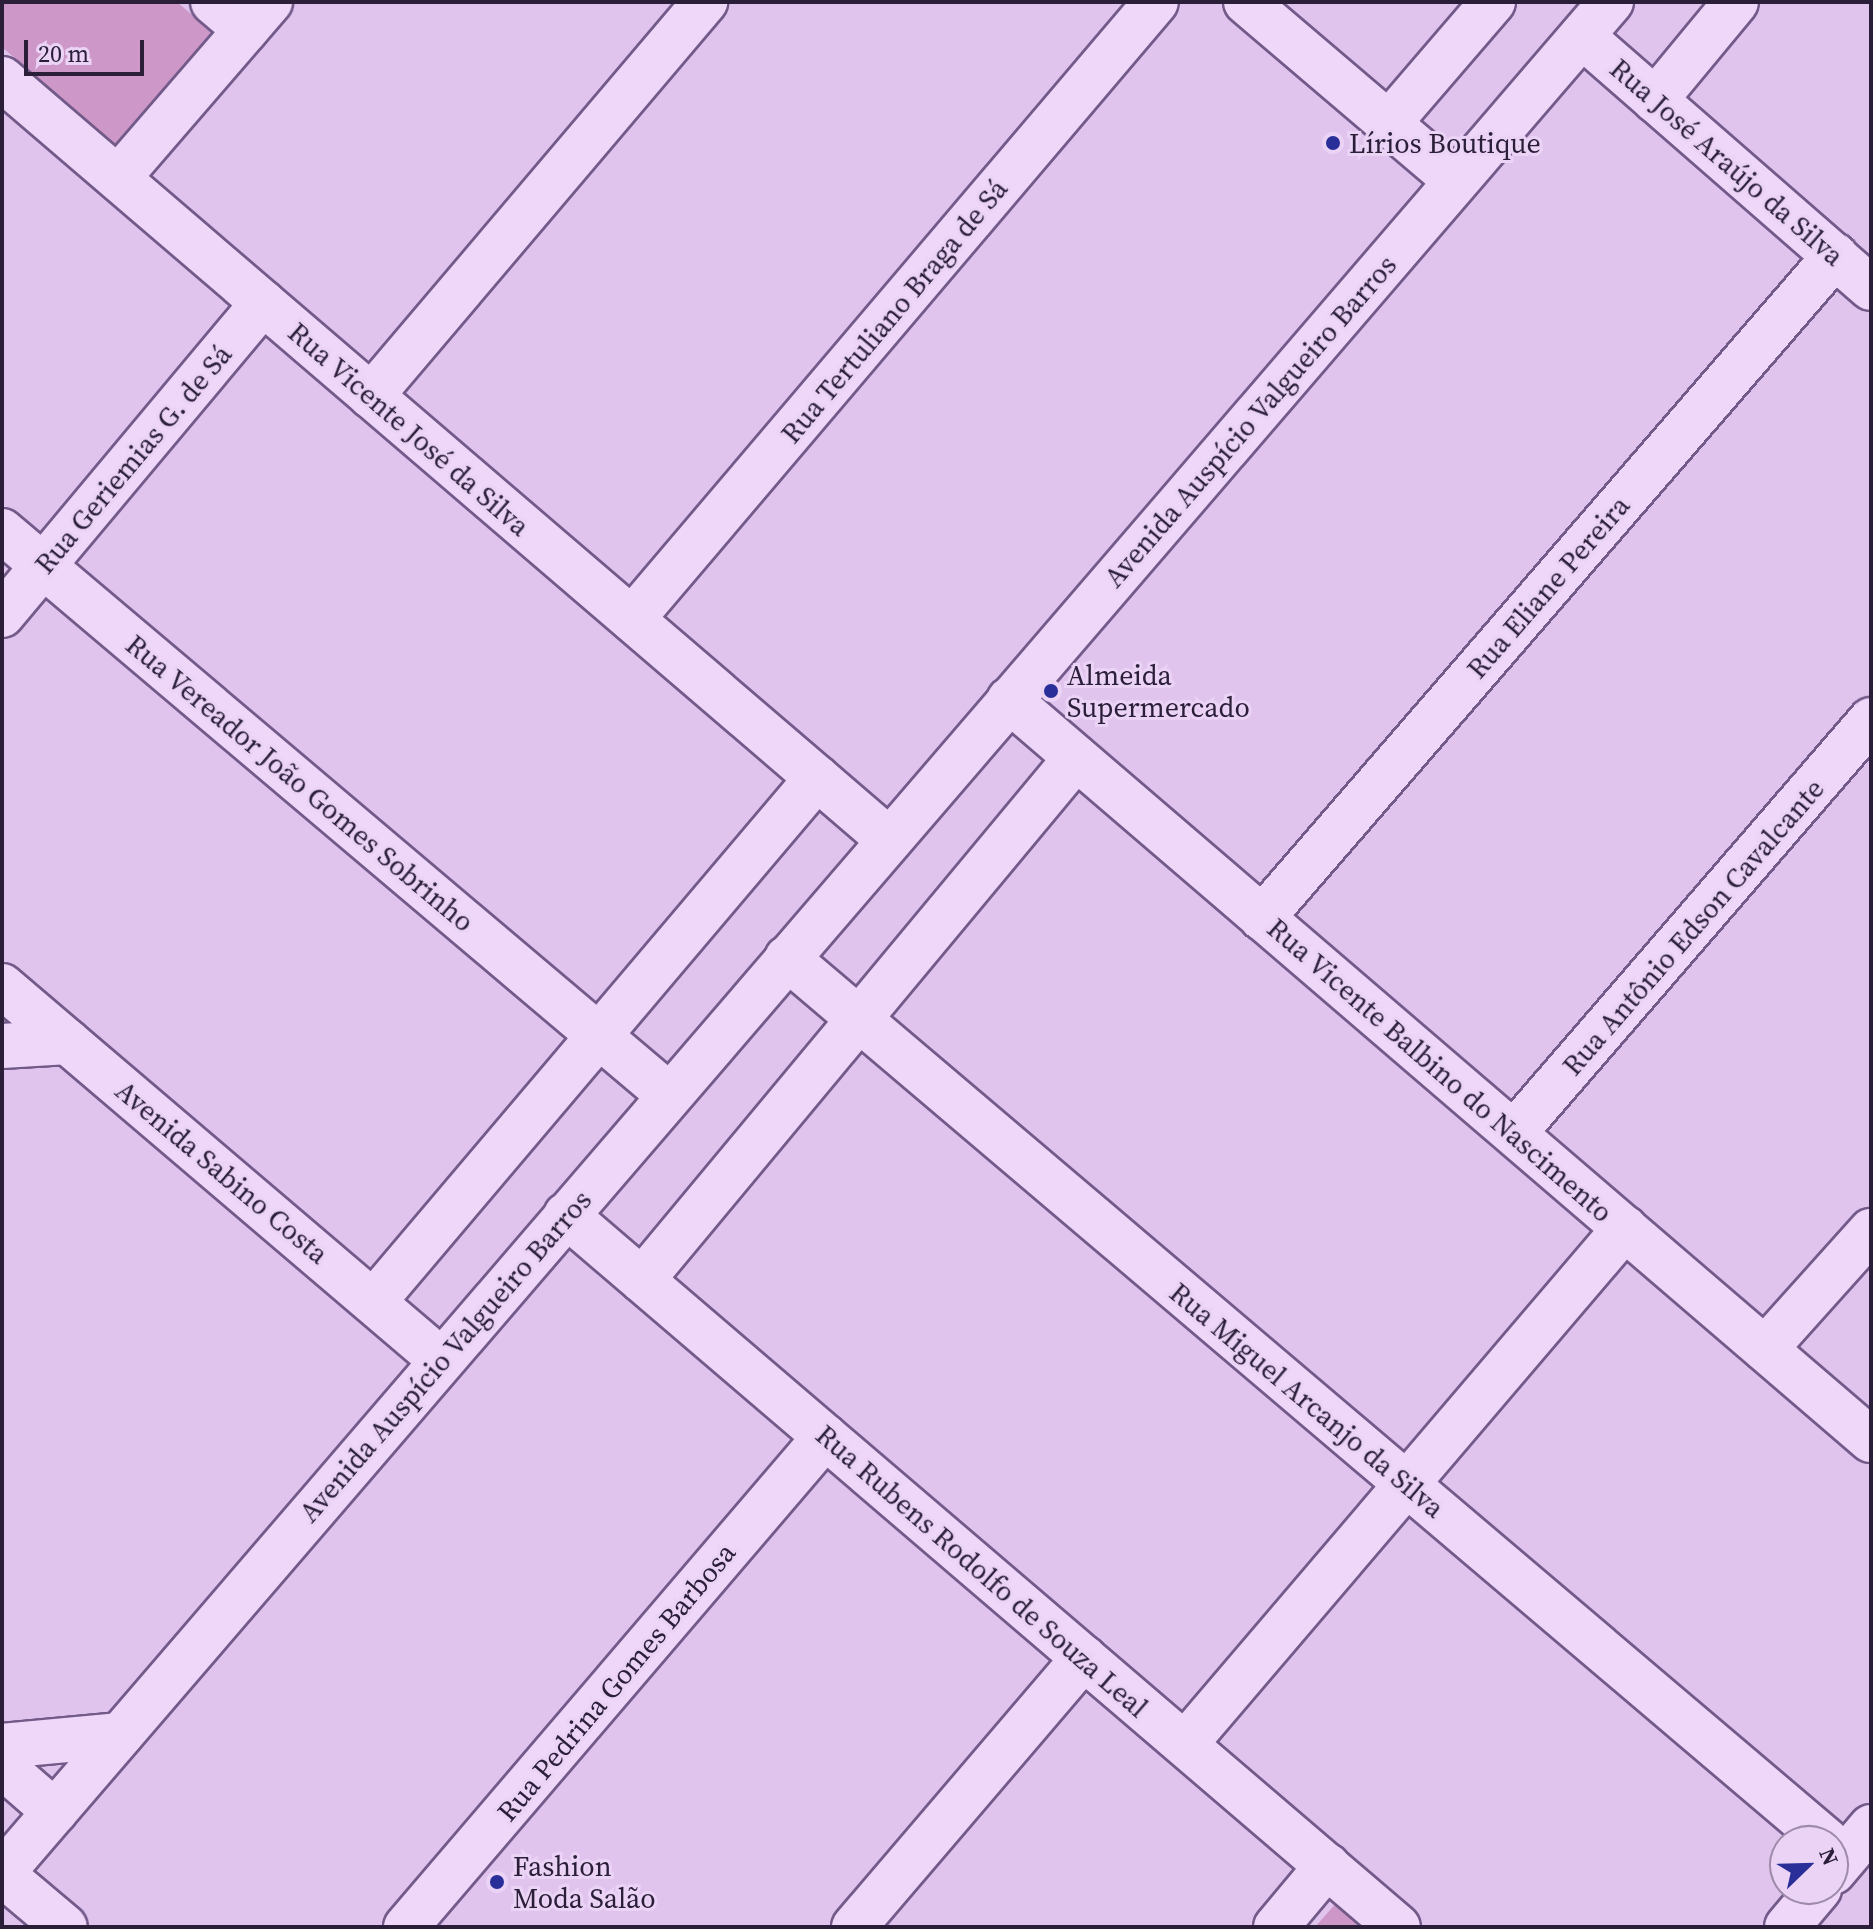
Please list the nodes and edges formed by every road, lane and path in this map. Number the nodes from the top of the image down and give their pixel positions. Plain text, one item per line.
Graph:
1 (213, 2) edge
2 (705, 2) edge
3 (1156, 2) edge
4 (1246, 2) edge
5 (1493, 2) edge
6 (1611, 2) edge
7 (1736, 2) edge
8 (258, 16) edge
9 (1582, 36) junction
10 (2, 79) edge
11 (1655, 100) junction
12 (1388, 124) junction
13 (118, 178) junction
14 (1456, 181) junction
15 (1835, 256) junction
16 (1871, 288) edge
17 (263, 303) junction
18 (371, 396) junction
19 (2, 531) edge
20 (44, 566) junction
21 (2, 615) edge
22 (632, 619) junction
23 (1009, 700) junction
24 (1871, 720) edge
25 (1076, 758) junction
26 (817, 778) junction
27 (889, 840) junction
28 (1262, 918) junction
29 (787, 958) junction
30 (2, 986) edge
31 (858, 1019) junction
32 (598, 1036) junction
33 (68, 1042) junction
34 (2, 1046) edge
35 (669, 1095) junction
36 (1514, 1133) junction
37 (566, 1215) junction
38 (1625, 1228) junction
39 (1871, 1231) edge
40 (642, 1280) junction
41 (375, 1300) junction
42 (1765, 1349) junction
43 (441, 1360) junction
44 (825, 1437) junction
45 (1871, 1440) edge
46 (1406, 1484) junction
47 (1084, 1658) junction
48 (120, 1735) junction
49 (1185, 1744) junction
50 (2, 1746) edge
51 (2, 1766) edge
52 (55, 1812) junction
53 (1803, 1825) edge
54 (1327, 1866) junction
55 (2, 1873) edge
56 (1803, 1905) edge
57 (65, 1927) edge
58 (406, 1927) edge
59 (854, 1927) edge
60 (1276, 1927) edge
61 (1398, 1927) edge
62 (1787, 1927) edge

1 - 8 street
2 - 18 street
3 - 22 street, Rua Tertuliano Braga de Sá
4 - 12 street
5 - 12 street
6 - 9 street, Avenida Auspício Valgueiro Barros
7 - 11 street
8 - 13 street
9 - 11 street, Rua José Araújo da Silva
9 - 14 street, Avenida Auspício Valgueiro Barros
10 - 13 street, Rua Vicente José da Silva
11 - 15 street, Rua José Araújo da Silva
12 - 14 street
13 - 17 street, Rua Vicente José da Silva
14 - 23 street, Avenida Auspício Valgueiro Barros
15 - 16 street, Rua José Araújo da Silva
15 - 28 street, Rua Eliane Pereira
17 - 18 street, Rua Vicente José da Silva
17 - 20 street, Rua Geriemias G. de Sá
18 - 22 street, Rua Vicente José da Silva
19 - 20 street, Rua Vereador João Gomes Sobrinho
20 - 21 street, Rua Geriemias G. de Sá
20 - 32 street, Rua Vereador João Gomes Sobrinho
22 - 26 street, Rua Vicente José da Silva
23 - 25 street, Rua Vicente Balbino do Nascimento
23 - 27 street, Avenida Auspício Valgueiro Barros
24 - 36 street, Rua Antônio Edson Cavalcante
25 - 28 street, Rua Vicente Balbino do Nascimento
25 - 31 street
26 - 27 street
26 - 32 street
27 - 29 street, Avenida Auspício Valgueiro Barros
28 - 36 street, Rua Vicente Balbino do Nascimento
29 - 31 street, Rua Miguel Arcanjo da Silva
29 - 35 street, Avenida Auspício Valgueiro Barros
30 - 33 street, Avenida Sabino Costa
31 - 40 street
31 - 46 street, Rua Miguel Arcanjo da Silva
32 - 35 street, Rua Vereador João Gomes Sobrinho
32 - 41 street
33 - 34 street
33 - 41 street, Avenida Sabino Costa
35 - 37 street, Avenida Auspício Valgueiro Barros
36 - 38 street, Rua Vicente Balbino do Nascimento
37 - 40 street, Rua Rubens Rodolfo de Souza Leal
37 - 43 street, Avenida Auspício Valgueiro Barros
38 - 42 street, Rua Vicente Balbino do Nascimento
38 - 46 street
39 - 42 street
40 - 44 street, Rua Rubens Rodolfo de Souza Leal
41 - 43 street, Avenida Sabino Costa
42 - 45 street, Rua Vicente Balbino do Nascimento
43 - 48 street, Avenida Auspício Valgueiro Barros
44 - 47 street, Rua Rubens Rodolfo de Souza Leal
44 - 58 street, Rua Pedrina Gomes Barbosa
46 - 49 street
46 - 53 street, Rua Miguel Arcanjo da Silva
47 - 49 street, Rua Rubens Rodolfo de Souza Leal
47 - 59 street
48 - 50 street
48 - 52 street, Avenida Auspício Valgueiro Barros
49 - 54 street, Rua Rubens Rodolfo de Souza Leal
51 - 52 street
52 - 55 street, Avenida Auspício Valgueiro Barros
54 - 60 street
54 - 61 street, Rua Rubens Rodolfo de Souza Leal
55 - 57 street
56 - 62 street

